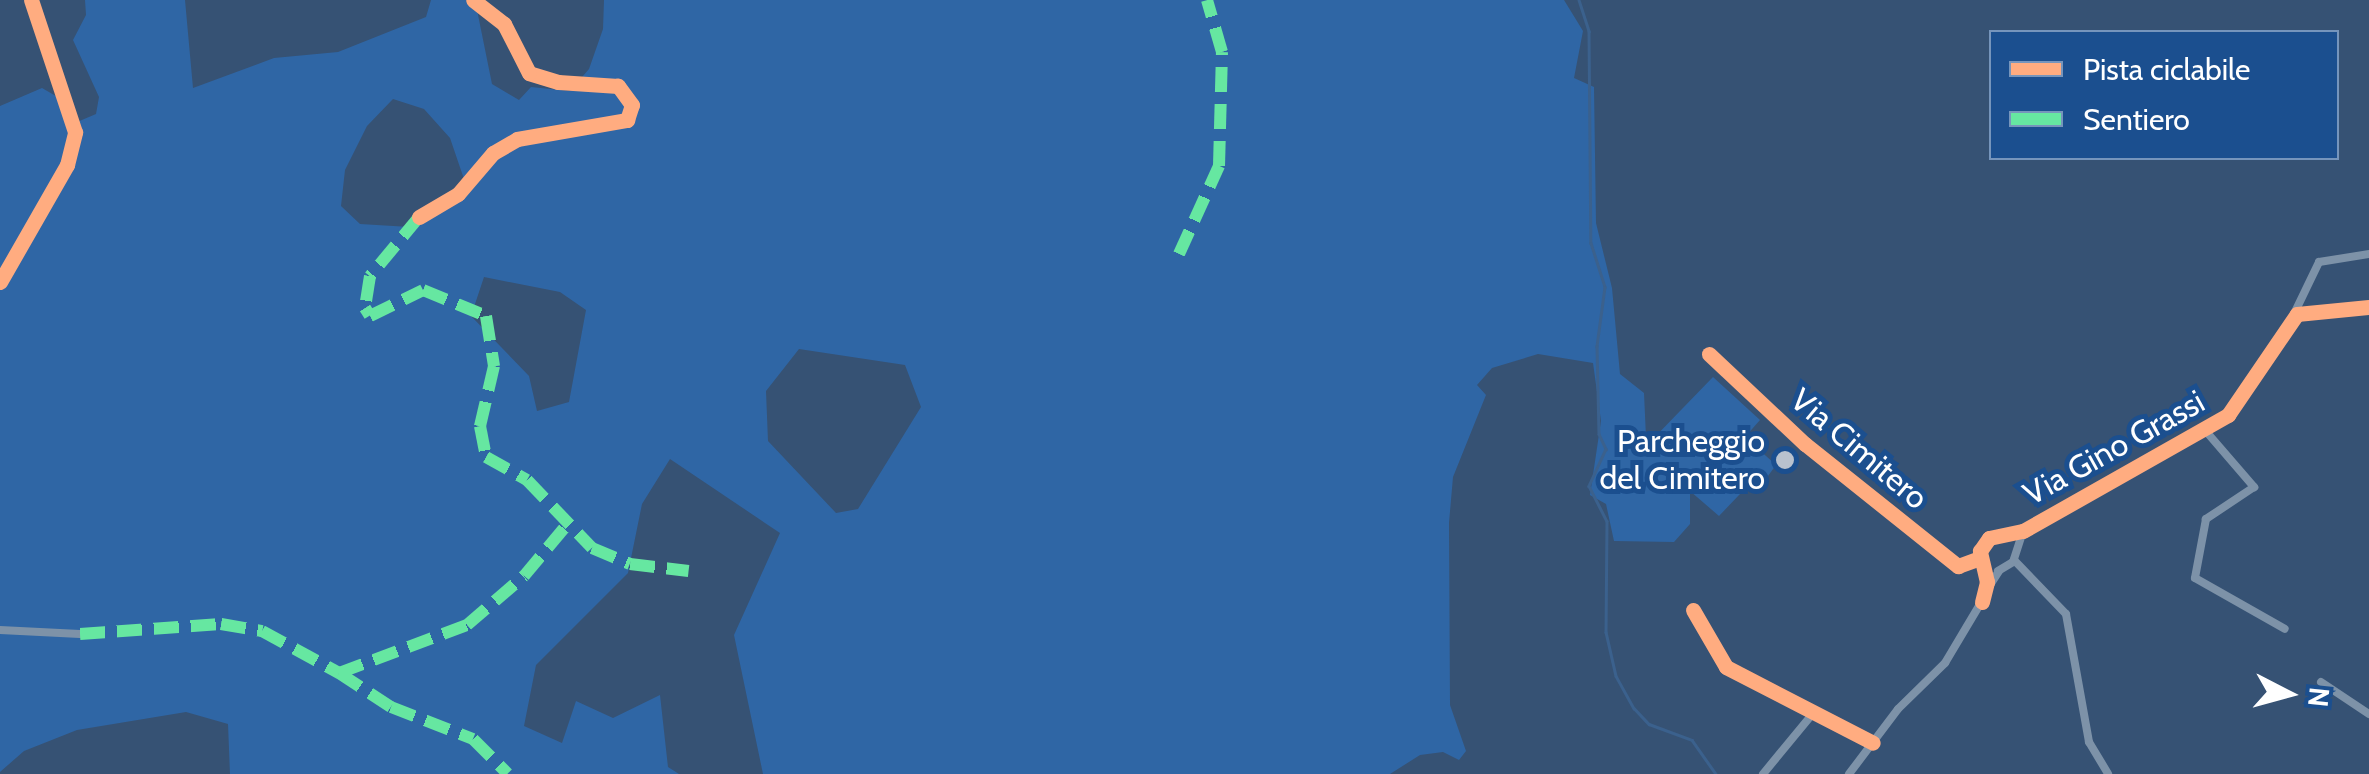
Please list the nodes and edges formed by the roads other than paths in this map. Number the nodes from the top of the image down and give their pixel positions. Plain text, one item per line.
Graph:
1 (31, 0) edge
2 (473, 0) edge
3 (419, 217) dead end
4 (2369, 254) edge
5 (0, 282) edge
6 (2369, 307) edge
7 (2293, 317) junction
8 (1709, 354) dead end
9 (2204, 429) junction
10 (2022, 531) junction
11 (2004, 536) junction
12 (1982, 561) junction
13 (2014, 561) junction
14 (1999, 571) junction
15 (1982, 602) junction
16 (1693, 610) dead end
17 (2284, 629) dead end
18 (0, 630) edge
19 (80, 634) dead end
20 (2321, 682) dead end
21 (1815, 711) junction
22 (2369, 714) edge
23 (1873, 743) junction
24 (1859, 763) junction
25 (1763, 774) edge
26 (1849, 774) edge
27 (1868, 774) edge
28 (2108, 774) edge

1 - 5 street
2 - 3 street
4 - 7 street
6 - 7 street
7 - 9 street, Via Gino Grassi
8 - 12 street, Via Cimitero
9 - 10 street, Via Gino Grassi
9 - 17 street
10 - 11 street, Via Gino Grassi
10 - 13 street, Via Gino Grassi
11 - 12 street
11 - 13 street
12 - 14 street
12 - 15 street
13 - 14 street
13 - 28 street
14 - 15 street
15 - 23 street
16 - 21 street
18 - 19 street
20 - 22 street
21 - 23 street
21 - 25 street
23 - 24 street
24 - 26 street
24 - 27 street

